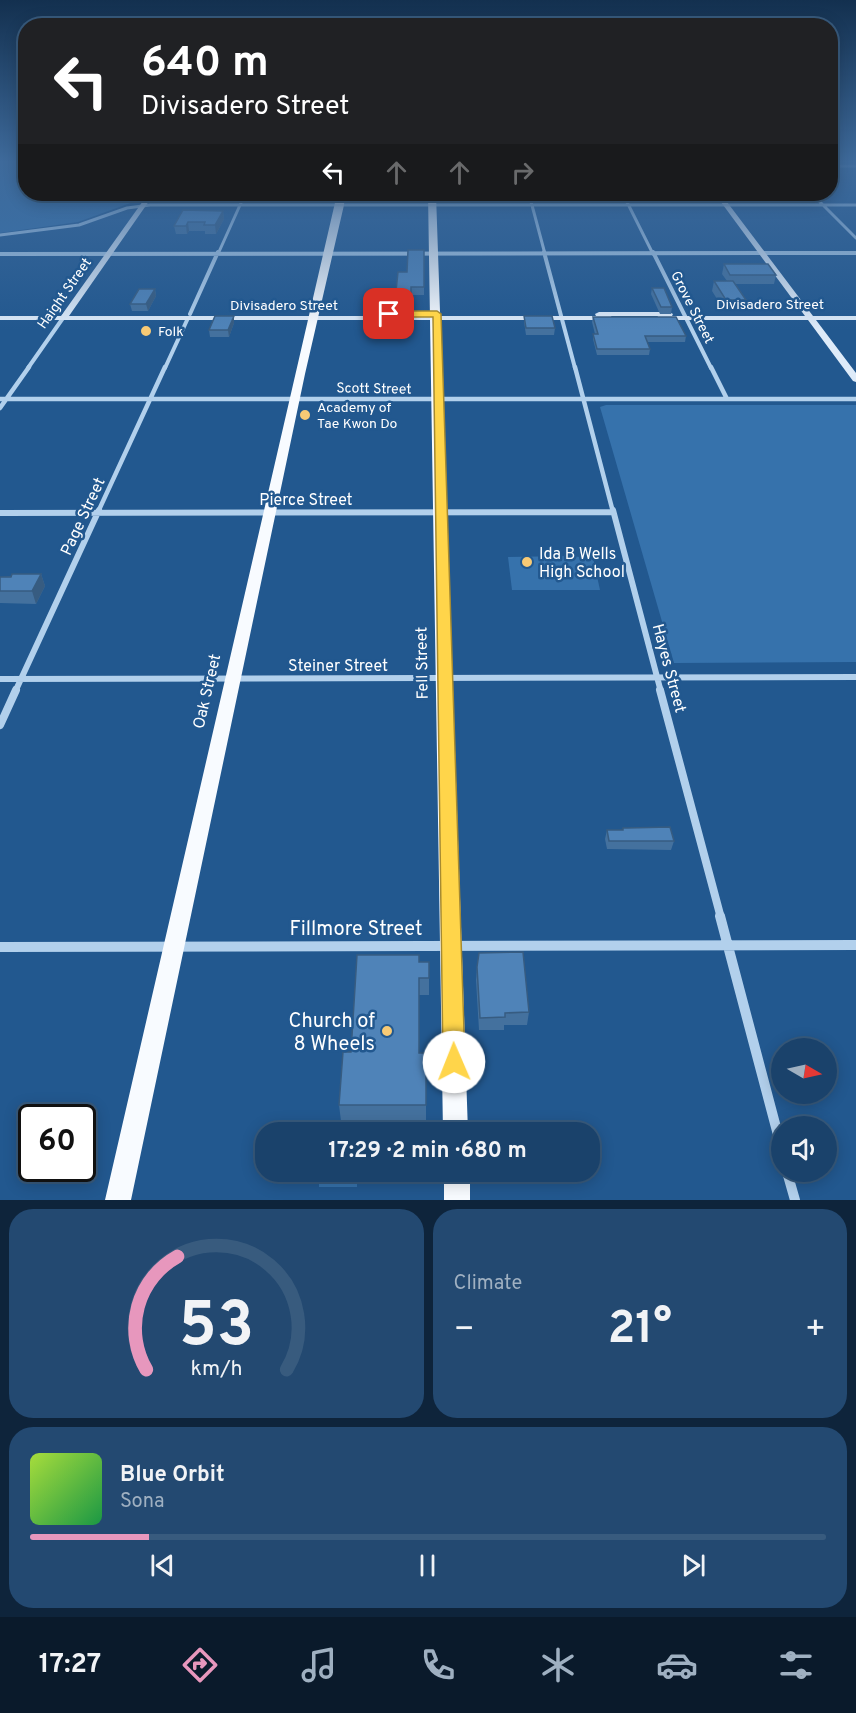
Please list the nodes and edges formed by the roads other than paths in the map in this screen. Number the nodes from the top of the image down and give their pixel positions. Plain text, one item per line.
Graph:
1 (99, 218) edge
2 (134, 218) edge
3 (234, 218) edge
4 (337, 218) edge
5 (435, 218) edge
6 (535, 218) edge
7 (636, 218) edge
8 (736, 218) edge
9 (836, 218) edge
10 (0, 235) edge
11 (856, 238) edge
12 (436, 253) junction
13 (544, 253) junction
14 (654, 253) junction
15 (762, 253) junction
16 (856, 253) edge
17 (0, 254) edge
18 (109, 254) junction
19 (218, 254) junction
20 (329, 254) junction
21 (0, 316) edge
22 (64, 316) junction
23 (189, 316) junction
24 (314, 316) junction
25 (437, 316) junction
26 (561, 316) junction
27 (685, 316) junction
28 (809, 316) junction
29 (856, 316) edge
30 (856, 379) edge
31 (3, 399) edge
32 (150, 399) junction
33 (294, 399) junction
34 (439, 399) junction
35 (583, 399) junction
36 (727, 399) junction
37 (856, 399) edge
38 (0, 408) edge
39 (269, 512) junction
40 (441, 512) junction
41 (613, 512) junction
42 (0, 513) edge
43 (98, 513) junction
44 (856, 677) edge
45 (21, 678) junction
46 (233, 678) junction
47 (445, 678) junction
48 (657, 678) junction
49 (0, 679) edge
50 (0, 725) edge
51 (727, 945) junction
52 (856, 945) edge
53 (0, 946) edge
54 (174, 946) junction
55 (451, 946) junction
56 (773, 1116) edge
57 (456, 1122) edge
58 (457, 1182) edge
59 (790, 1182) edge
60 (118, 1200) edge
61 (457, 1200) edge
62 (795, 1200) edge

1 - 10 street
2 - 18 street, Haight Street
3 - 19 street, Page Street
4 - 20 main road, Oak Street
5 - 12 main road, Fell Street
6 - 13 street, Hayes Street
7 - 14 street, Grove Street
8 - 15 street
9 - 11 street
12 - 13 street
12 - 20 street
12 - 25 main road, Fell Street
13 - 14 street
13 - 26 street, Hayes Street
14 - 15 street
14 - 27 street, Grove Street
15 - 16 street
15 - 28 street
17 - 18 street
18 - 19 street
18 - 22 street, Haight Street
19 - 20 street
19 - 23 street, Page Street
20 - 24 main road, Oak Street
21 - 22 street, Divisadero Street
22 - 23 street, Divisadero Street
22 - 31 street, Haight Street
23 - 24 street, Divisadero Street
23 - 32 street, Page Street
24 - 25 street, Divisadero Street
24 - 33 main road, Oak Street
25 - 26 street, Divisadero Street
25 - 34 main road, Fell Street
26 - 27 street, Divisadero Street
26 - 35 street, Hayes Street
27 - 28 street, Divisadero Street
27 - 36 street, Grove Street
28 - 29 street, Divisadero Street
28 - 30 street
31 - 32 street, Scott Street
31 - 38 street, Haight Street
32 - 33 street, Scott Street
32 - 43 street, Page Street
33 - 34 street, Scott Street
33 - 39 main road, Oak Street
34 - 35 street, Scott Street
34 - 40 main road, Fell Street
35 - 36 street, Scott Street
35 - 41 street, Hayes Street
36 - 37 street, Scott Street
39 - 40 street, Pierce Street
39 - 43 street, Pierce Street
39 - 46 main road, Oak Street
40 - 41 street, Pierce Street
40 - 47 main road, Fell Street
41 - 48 street, Hayes Street
42 - 43 street, Pierce Street
43 - 45 street, Page Street
44 - 48 street, Steiner Street
45 - 46 street, Steiner Street
45 - 49 street, Steiner Street
45 - 50 street, Page Street
46 - 47 street, Steiner Street
46 - 54 main road, Oak Street
47 - 48 street, Steiner Street
47 - 55 main road, Fell Street
48 - 51 street, Hayes Street
51 - 52 street, Fillmore Street
51 - 55 street, Fillmore Street
51 - 56 street, Hayes Street
53 - 54 street, Fillmore Street
54 - 55 street, Fillmore Street
54 - 60 main road, Oak Street
55 - 57 main road, Fell Street
58 - 61 main road
59 - 62 street

